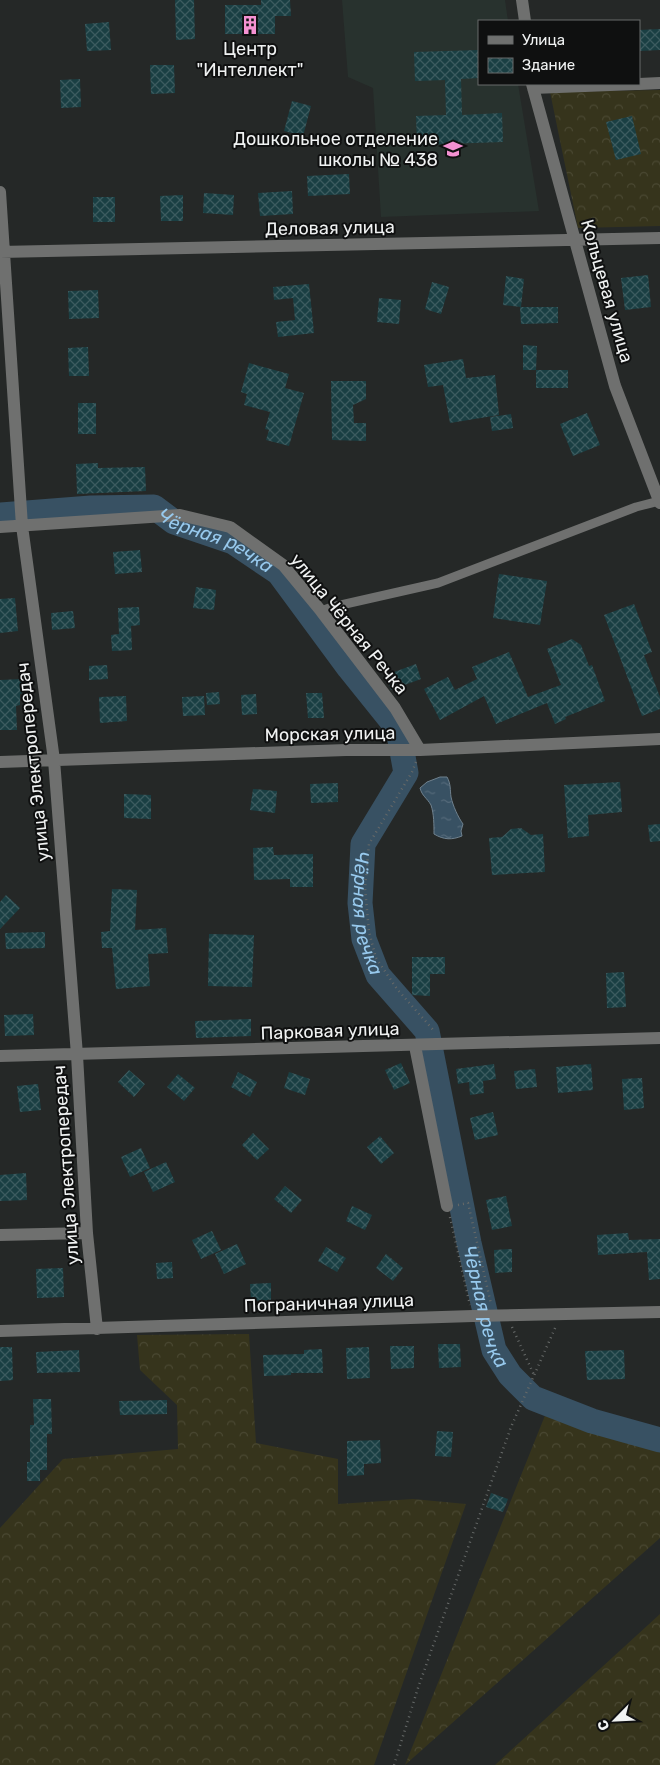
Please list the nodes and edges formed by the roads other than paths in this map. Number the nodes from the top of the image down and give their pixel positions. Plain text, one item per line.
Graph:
1 (522, 0) edge
2 (525, 20) edge
3 (660, 83) edge
4 (640, 84) edge
5 (584, 85) edge
6 (532, 86) edge
7 (0, 192) edge
8 (660, 238) edge
9 (575, 240) junction
10 (2, 252) edge
11 (660, 502) edge
12 (22, 526) junction
13 (0, 527) edge
14 (321, 611) junction
15 (660, 739) edge
16 (417, 750) junction
17 (54, 760) junction
18 (0, 762) edge
19 (660, 1038) edge
20 (417, 1046) junction
21 (77, 1055) junction
22 (0, 1056) edge
23 (452, 1205) road end
24 (87, 1233) junction
25 (0, 1235) edge
26 (660, 1312) edge
27 (97, 1329) junction
28 (0, 1331) edge

1 - 2 street
3 - 4 street
5 - 6 street
6 - 9 street, Кольцевая улица
7 - 10 street, улица Электропередач
8 - 9 street, Деловая улица
9 - 10 street, Деловая улица
9 - 11 street, Кольцевая улица
10 - 12 street, улица Электропередач
11 - 14 lane
12 - 13 street, улица Чёрная Речка
12 - 14 street, улица Чёрная Речка
12 - 17 street, улица Электропередач
14 - 16 street, улица Чёрная Речка
15 - 16 street, Морская улица
16 - 17 street, Морская улица
17 - 18 street, Морская улица
17 - 21 street, улица Электропередач
19 - 20 street, Парковая улица
20 - 21 street, Парковая улица
20 - 23 street
21 - 22 street, Парковая улица
21 - 24 street, улица Электропередач
24 - 25 street
24 - 27 street, улица Электропередач
26 - 27 street, Пограничная улица
27 - 28 street, Пограничная улица

